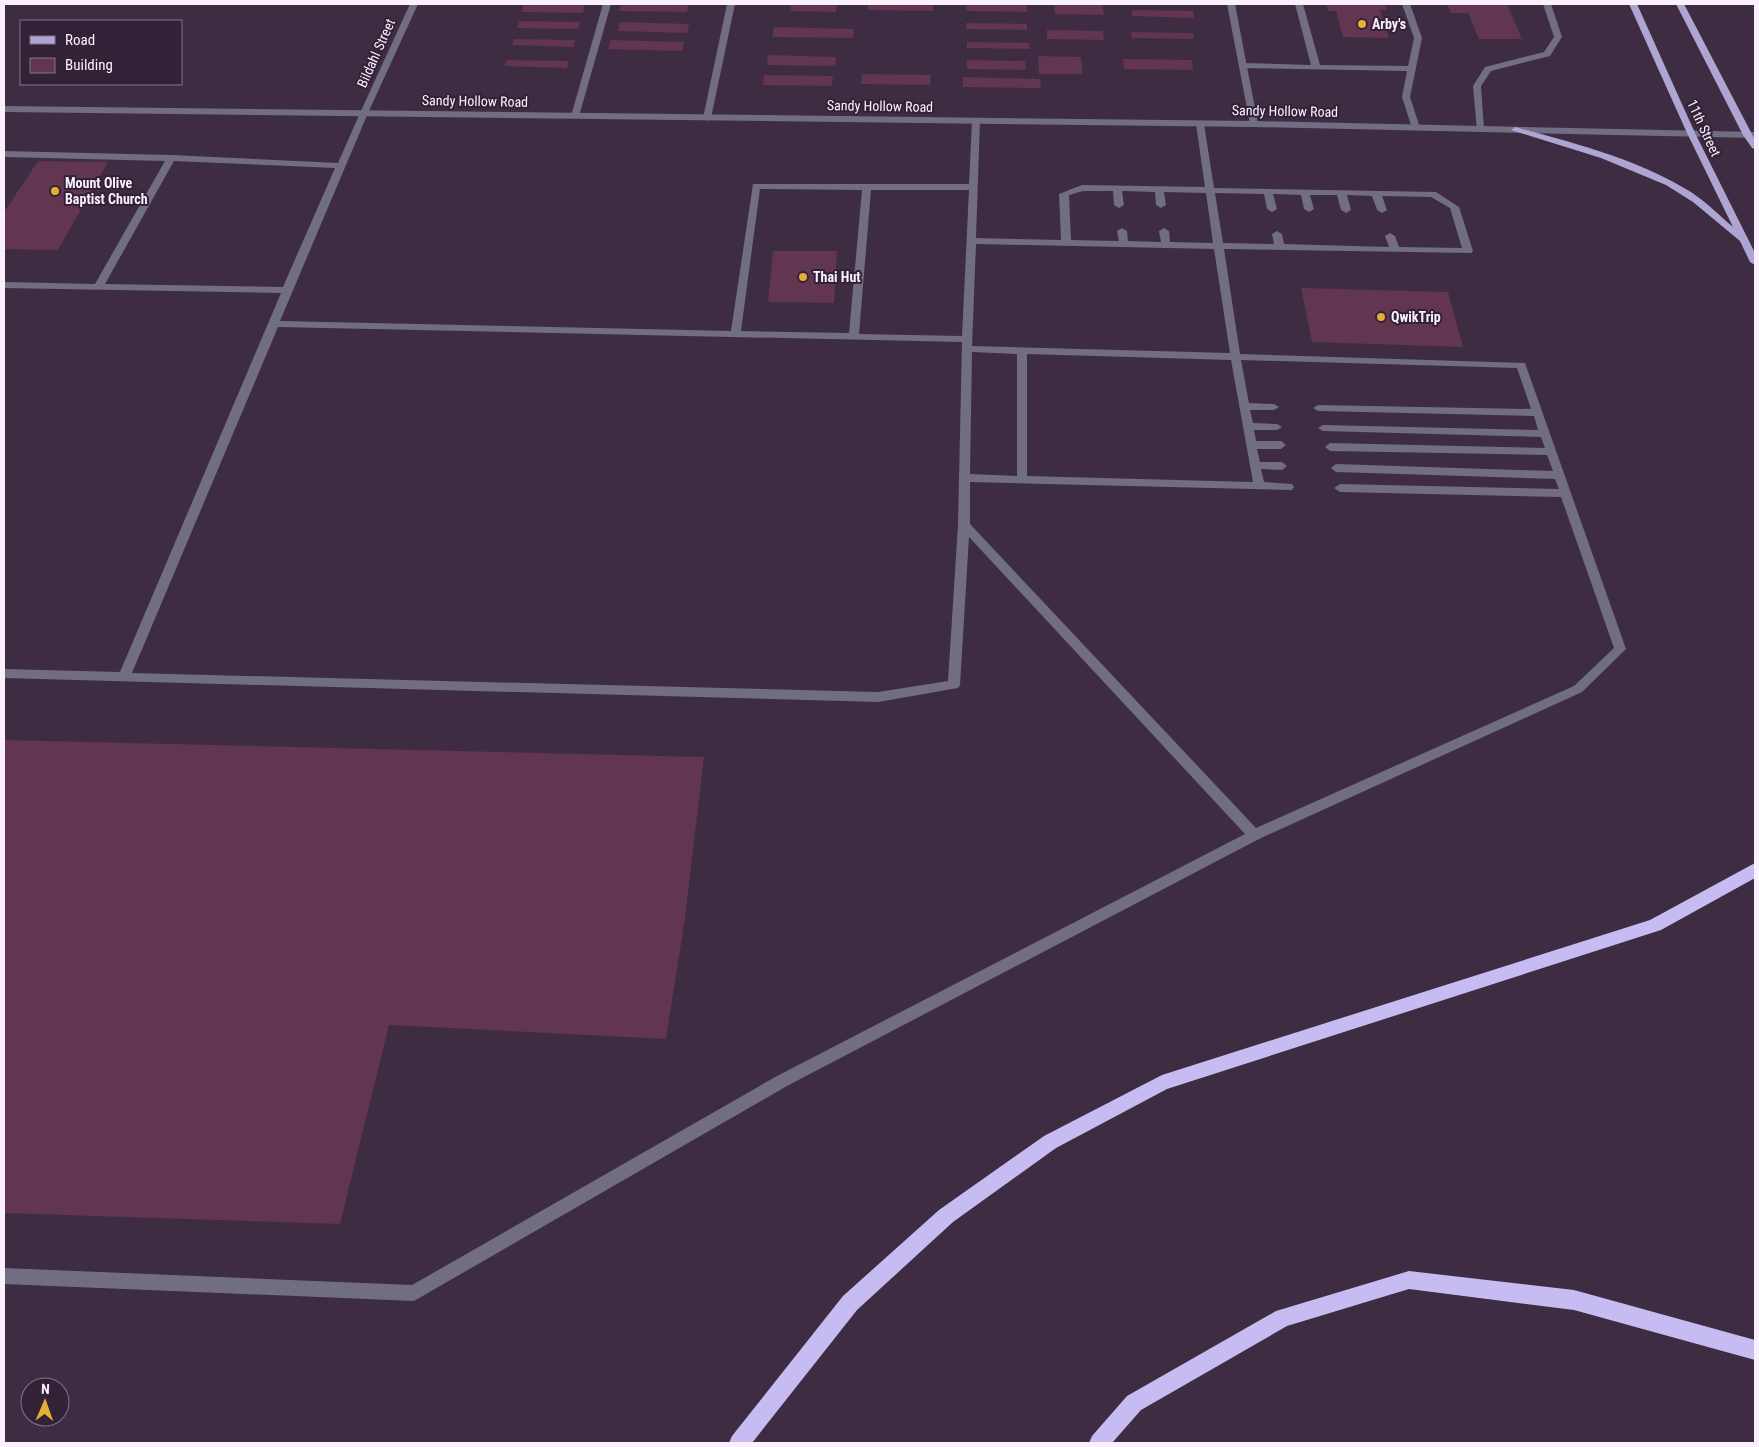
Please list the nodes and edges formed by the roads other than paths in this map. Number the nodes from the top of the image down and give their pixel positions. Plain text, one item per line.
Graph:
1 (414, 4) edge
2 (607, 4) edge
3 (730, 4) edge
4 (1231, 4) edge
5 (1299, 4) edge
6 (1406, 4) edge
7 (1547, 4) edge
8 (1632, 4) edge
9 (1680, 4) edge
10 (1243, 66) junction
11 (1316, 67) junction
12 (1410, 69) junction
13 (4, 109) edge
14 (364, 113) junction
15 (575, 116) junction
16 (707, 118) junction
17 (976, 121) junction
18 (1200, 124) junction
19 (1254, 124) junction
20 (1416, 128) junction
21 (1480, 129) junction
22 (1515, 130) junction
23 (1691, 133) junction
24 (1751, 135) edge
25 (1755, 146) edge
26 (4, 154) edge
27 (171, 158) junction
28 (341, 166) junction
29 (867, 187) junction
30 (973, 187) junction
31 (1117, 188) junction
32 (1159, 189) junction
33 (1210, 190) junction
34 (1268, 191) junction
35 (1304, 191) junction
36 (1341, 192) junction
37 (1376, 193) junction
38 (1119, 204) dead end
39 (1161, 205) dead end
40 (1272, 209) dead end
41 (1309, 209) dead end
42 (1346, 210) dead end
43 (1382, 210) dead end
44 (1122, 231) dead end
45 (1164, 231) dead end
46 (1277, 234) dead end
47 (1316, 235) dead end
48 (1352, 236) dead end
49 (1390, 236) dead end
50 (971, 241) junction
51 (1745, 242) junction
52 (1066, 243) junction
53 (1124, 244) junction
54 (1166, 246) junction
55 (1218, 247) junction
56 (1280, 248) junction
57 (1320, 249) junction
58 (1356, 249) junction
59 (1395, 250) junction
60 (1755, 262) edge
61 (4, 285) edge
62 (98, 287) junction
63 (287, 290) junction
64 (274, 324) junction
65 (736, 334) junction
66 (854, 336) junction
67 (967, 344) junction
68 (1022, 350) junction
69 (1234, 356) junction
70 (1244, 406) junction
71 (1274, 407) dead end
72 (1318, 408) dead end
73 (1537, 414) junction
74 (1248, 426) junction
75 (1277, 427) dead end
76 (1323, 428) dead end
77 (1544, 434) junction
78 (1252, 445) junction
79 (1281, 446) dead end
80 (1330, 447) dead end
81 (1551, 452) junction
82 (1255, 465) junction
83 (1282, 466) dead end
84 (1336, 468) dead end
85 (1559, 475) junction
86 (965, 478) junction
87 (1022, 480) junction
88 (1259, 486) junction
89 (1288, 487) dead end
90 (1340, 488) dead end
91 (1566, 493) junction
92 (964, 525) junction
93 (4, 674) edge
94 (124, 678) junction
95 (1254, 835) junction
96 (1755, 870) edge
97 (4, 1276) edge
98 (1755, 1350) edge
99 (739, 1443) edge
100 (1099, 1443) edge

1 - 14 street, Bildahl Street
2 - 15 street
3 - 16 street
4 - 10 street
5 - 11 street
6 - 12 street
7 - 21 street
8 - 23 main road, 11th Street
9 - 24 main road
10 - 11 street
10 - 19 street
11 - 12 street
12 - 20 street
13 - 14 street, Sandy Hollow Road
14 - 15 street, Sandy Hollow Road
14 - 28 street, Bildahl Street
15 - 16 street, Sandy Hollow Road
16 - 17 street, Sandy Hollow Road
17 - 18 street, Sandy Hollow Road
17 - 30 street
18 - 19 street, Sandy Hollow Road
18 - 33 street
19 - 20 street, Sandy Hollow Road
20 - 21 street, Sandy Hollow Road
21 - 22 street, Sandy Hollow Road
22 - 23 street, Sandy Hollow Road
22 - 51 main road
23 - 24 street, Sandy Hollow Road
23 - 51 main road, 11th Street
24 - 25 main road
26 - 27 street
27 - 28 street
27 - 62 street
28 - 63 street, Bildahl Street
29 - 30 street
29 - 65 street
29 - 66 street
30 - 50 street
31 - 32 street
31 - 38 street
31 - 52 street
32 - 33 street
32 - 39 street
33 - 34 street
33 - 55 street
34 - 35 street
34 - 40 street
35 - 36 street
35 - 41 street
36 - 37 street
36 - 42 street
37 - 43 street
37 - 59 street
44 - 53 street
45 - 54 street
46 - 56 street
47 - 57 street
48 - 58 street
49 - 59 street
50 - 52 street
50 - 67 street
51 - 60 main road, 11th Street
52 - 53 street
53 - 54 street
54 - 55 street
55 - 56 street
55 - 69 street
56 - 57 street
57 - 58 street
58 - 59 street
61 - 62 street
62 - 63 street
63 - 64 street, Bildahl Street
64 - 65 street
64 - 94 street, Bildahl Street
65 - 66 street
66 - 67 street
67 - 68 street
67 - 86 street
68 - 69 street
68 - 87 street
69 - 70 street
69 - 73 street
70 - 71 street
70 - 74 street
72 - 73 street
73 - 77 street
74 - 75 street
74 - 78 street
76 - 77 street
77 - 81 street
78 - 79 street
78 - 82 street
80 - 81 street
81 - 85 street
82 - 83 street
82 - 88 street
84 - 85 street
85 - 91 street
86 - 87 street
86 - 92 street
87 - 88 street
88 - 89 street
90 - 91 street
91 - 95 street
92 - 94 street
92 - 95 street
93 - 94 street
95 - 97 street
96 - 99 highway
98 - 100 highway

